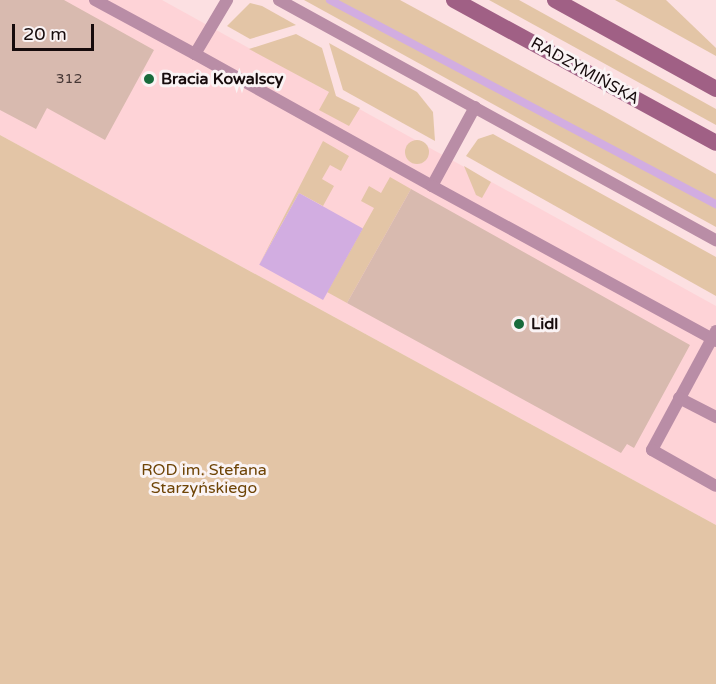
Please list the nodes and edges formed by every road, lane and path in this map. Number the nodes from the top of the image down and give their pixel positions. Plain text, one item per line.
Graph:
1 (95, 0) edge
2 (227, 0) edge
3 (279, 0) edge
4 (454, 0) edge
5 (555, 0) edge
6 (195, 54) junction
7 (716, 89) edge
8 (475, 107) junction
9 (716, 142) edge
10 (432, 186) junction
11 (716, 240) edge
12 (714, 337) edge
13 (679, 398) junction
14 (716, 417) edge
15 (716, 486) edge

1 - 6 lane
2 - 6 lane
3 - 8 lane
4 - 9 main road, RADZYMIŃSKA
5 - 7 main road
6 - 10 lane
8 - 10 lane
8 - 11 lane
10 - 12 lane
12 - 13 lane
13 - 14 lane
13 - 15 lane

